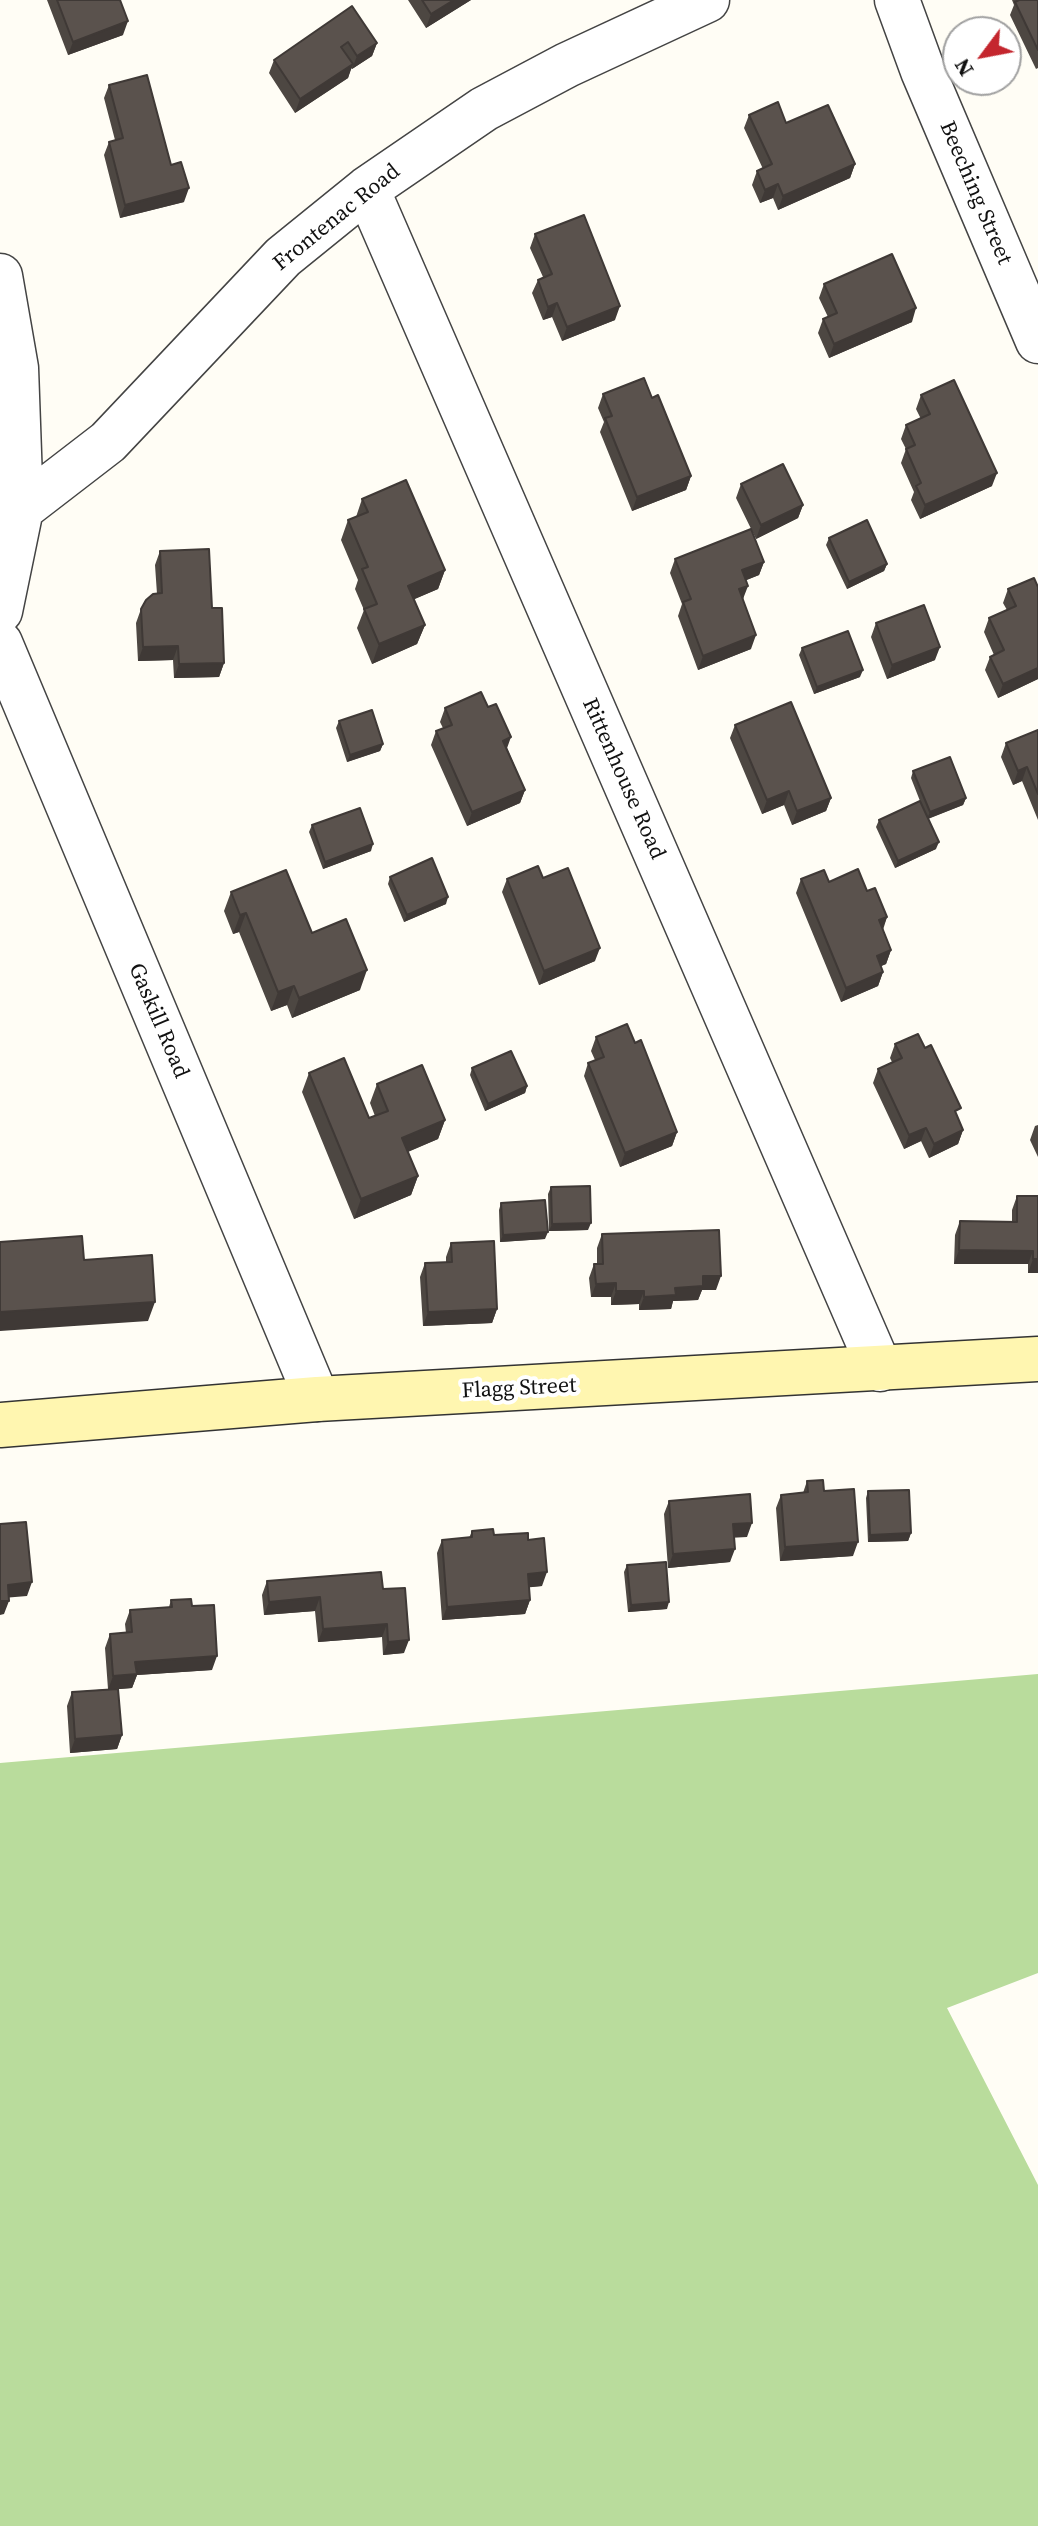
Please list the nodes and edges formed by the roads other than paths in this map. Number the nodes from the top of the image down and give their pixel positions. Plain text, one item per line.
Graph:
1 (707, 0) edge
2 (897, 0) edge
3 (367, 189) junction
4 (0, 276) edge
5 (1038, 341) edge
6 (21, 509) junction
7 (0, 611) edge
8 (0, 643) edge
9 (1038, 1359) edge
10 (880, 1369) junction
11 (317, 1399) junction
12 (0, 1425) edge

1 - 3 street, Frontenac Road
2 - 5 street, Beeching Street
3 - 6 street, Frontenac Road
3 - 10 street, Rittenhouse Road
4 - 6 street
6 - 7 street
8 - 11 street, Gaskill Road
9 - 10 street, Flagg Street
10 - 11 street, Flagg Street
11 - 12 street, Flagg Street

